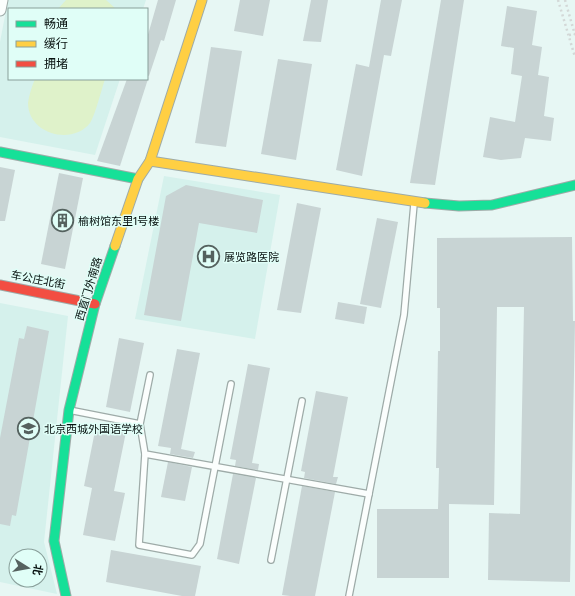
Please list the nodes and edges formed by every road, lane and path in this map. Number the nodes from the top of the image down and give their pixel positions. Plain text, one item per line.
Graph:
1 (2, 0) edge
2 (202, 0) edge
3 (558, 0) edge
4 (565, 0) edge
5 (0, 10) edge
6 (568, 35) junction
7 (575, 35) edge
8 (575, 57) edge
9 (0, 152) edge
10 (150, 161) junction
11 (138, 179) junction
12 (575, 185) edge
13 (414, 202) junction
14 (0, 285) edge
15 (95, 304) junction
16 (150, 375) dead end
17 (231, 384) dead end
18 (302, 401) dead end
19 (69, 410) junction
20 (140, 424) junction
21 (145, 454) junction
22 (215, 467) junction
23 (287, 480) junction
24 (369, 494) junction
25 (271, 560) dead end
26 (66, 596) edge
27 (348, 596) edge

1 - 5 street
2 - 10 street, 西直门外南路
3 - 6 path
4 - 7 path
6 - 7 path, bridge
6 - 8 path
9 - 11 street
10 - 11 street, 西直门外南路
10 - 13 street
11 - 15 street, 西直门外南路
12 - 13 street
13 - 24 lane
14 - 15 street, 车公庄北街
15 - 19 street, 西直门外南路
16 - 20 lane
17 - 22 lane
18 - 23 lane
19 - 20 lane
19 - 26 street, 西直门外南路
20 - 21 lane
21 - 22 lane
21 - 22 lane
22 - 23 lane
23 - 24 lane
23 - 25 lane
24 - 27 lane

